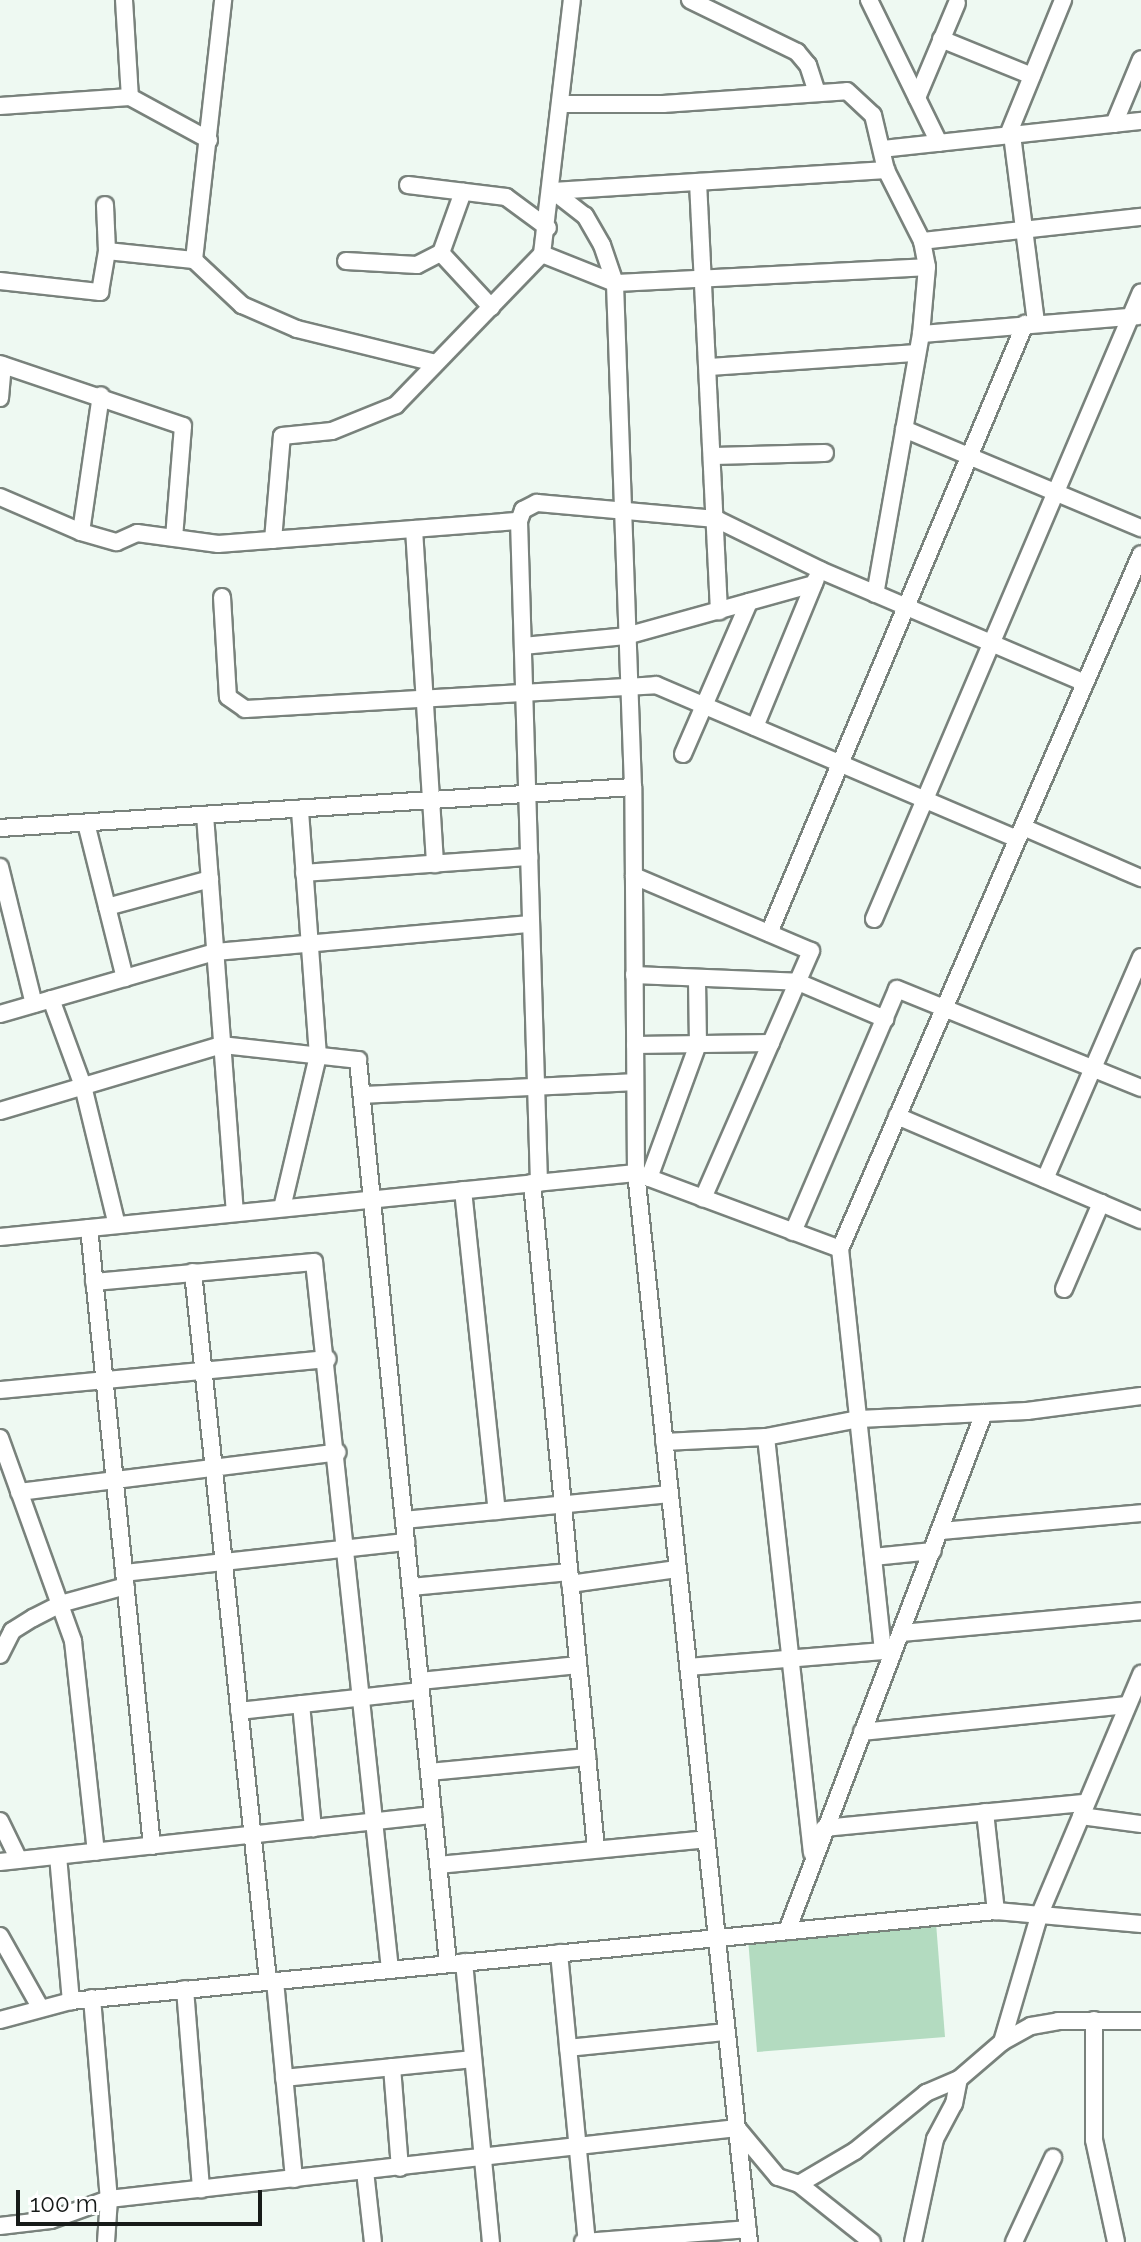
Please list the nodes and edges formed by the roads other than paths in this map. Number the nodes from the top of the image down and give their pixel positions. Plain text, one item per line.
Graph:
1 (124, 0) edge
2 (223, 0) edge
3 (572, 0) edge
4 (690, 0) edge
5 (869, 0) edge
6 (1063, 0) edge
7 (957, 3) dead end
8 (941, 39) junction
9 (1141, 59) edge
10 (1032, 76) junction
11 (817, 93) junction
12 (130, 97) junction
13 (917, 98) junction
14 (563, 104) junction
15 (0, 106) edge
16 (1141, 121) edge
17 (1114, 124) junction
18 (1010, 135) junction
19 (209, 140) junction
20 (939, 143) junction
21 (882, 149) junction
22 (886, 170) junction
23 (698, 182) junction
24 (408, 185) dead end
25 (553, 191) junction
26 (463, 192) junction
27 (105, 205) dead end
28 (1141, 217) edge
29 (548, 228) junction
30 (1024, 231) junction
31 (922, 241) junction
32 (107, 251) junction
33 (441, 253) junction
34 (542, 254) junction
35 (194, 260) junction
36 (346, 261) dead end
37 (927, 267) junction
38 (707, 278) junction
39 (0, 281) edge
40 (615, 283) junction
41 (1141, 292) edge
42 (491, 307) junction
43 (1136, 315) edge
44 (1030, 323) junction
45 (921, 334) junction
46 (917, 353) junction
47 (435, 363) junction
48 (2, 364) edge
49 (710, 367) junction
50 (101, 395) junction
51 (0, 398) edge
52 (904, 429) junction
53 (825, 453) dead end
54 (713, 456) junction
55 (969, 456) junction
56 (1055, 492) junction
57 (0, 497) edge
58 (620, 507) junction
59 (716, 519) junction
60 (519, 521) junction
61 (1141, 528) edge
62 (414, 529) junction
63 (81, 532) junction
64 (174, 538) junction
65 (273, 540) junction
66 (1139, 565) edge
67 (817, 577) junction
68 (875, 594) junction
69 (222, 597) dead end
70 (749, 602) junction
71 (906, 607) junction
72 (719, 611) junction
73 (626, 636) junction
74 (991, 643) junction
75 (523, 646) junction
76 (1085, 683) junction
77 (628, 687) junction
78 (524, 694) junction
79 (425, 702) junction
80 (704, 705) junction
81 (755, 727) junction
82 (683, 754) dead end
83 (840, 763) junction
84 (633, 787) junction
85 (527, 794) junction
86 (925, 799) junction
87 (431, 800) junction
88 (300, 809) junction
89 (205, 815) junction
90 (86, 823) junction
91 (0, 828) edge
92 (1020, 833) junction
93 (529, 857) junction
94 (435, 864) junction
95 (0, 867) edge
96 (304, 873) junction
97 (634, 876) junction
98 (1141, 878) edge
99 (210, 879) junction
100 (107, 907) junction
101 (874, 919) dead end
102 (531, 924) junction
103 (769, 933) junction
104 (310, 944) junction
105 (215, 952) junction
106 (1141, 957) edge
107 (634, 975) junction
108 (125, 978) junction
109 (697, 978) junction
110 (798, 982) junction
111 (51, 999) junction
112 (34, 1004) junction
113 (944, 1008) junction
114 (0, 1014) edge
115 (885, 1019) junction
116 (771, 1043) junction
117 (698, 1044) junction
118 (222, 1045) junction
119 (635, 1045) junction
120 (318, 1056) junction
121 (1092, 1069) junction
122 (635, 1082) junction
123 (83, 1086) junction
124 (536, 1087) junction
125 (1141, 1088) edge
126 (362, 1095) junction
127 (0, 1111) edge
128 (897, 1116) junction
129 (643, 1176) junction
130 (1045, 1179) junction
131 (536, 1183) junction
132 (463, 1190) junction
133 (703, 1198) junction
134 (372, 1200) junction
135 (1101, 1203) junction
136 (282, 1208) junction
137 (235, 1213) junction
138 (1141, 1220) edge
139 (117, 1225) junction
140 (89, 1228) junction
141 (793, 1232) junction
142 (0, 1237) edge
143 (840, 1249) junction
144 (193, 1272) junction
145 (94, 1282) junction
146 (1064, 1289) dead end
147 (328, 1359) junction
148 (203, 1370) junction
149 (105, 1380) junction
150 (0, 1390) edge
151 (1141, 1396) edge
152 (984, 1413) junction
153 (859, 1419) junction
154 (766, 1437) junction
155 (0, 1438) edge
156 (664, 1442) junction
157 (338, 1452) junction
158 (213, 1467) junction
159 (115, 1482) junction
160 (19, 1492) junction
161 (670, 1494) junction
162 (563, 1504) junction
163 (497, 1511) junction
164 (1141, 1513) edge
165 (404, 1520) junction
166 (941, 1531) junction
167 (406, 1542) junction
168 (348, 1549) junction
169 (933, 1551) junction
170 (873, 1557) junction
171 (223, 1563) junction
172 (677, 1569) junction
173 (570, 1578) junction
174 (125, 1580) junction
175 (411, 1587) junction
176 (60, 1604) junction
177 (1141, 1611) edge
178 (6, 1633) edge
179 (901, 1633) junction
180 (887, 1653) junction
181 (0, 1655) edge
182 (791, 1658) junction
183 (578, 1665) junction
184 (688, 1667) junction
185 (1141, 1674) edge
186 (420, 1686) junction
187 (362, 1697) junction
188 (301, 1704) junction
189 (1127, 1705) junction
190 (239, 1711) junction
191 (862, 1732) junction
192 (587, 1757) junction
193 (429, 1772) junction
194 (1084, 1810) junction
195 (985, 1812) junction
196 (433, 1815) junction
197 (0, 1821) edge
198 (375, 1821) junction
199 (1141, 1824) edge
200 (313, 1828) junction
201 (824, 1828) junction
202 (252, 1835) junction
203 (706, 1839) junction
204 (152, 1846) junction
205 (596, 1849) junction
206 (96, 1852) junction
207 (58, 1856) junction
208 (812, 1858) junction
209 (19, 1860) junction
210 (0, 1862) edge
211 (438, 1865) junction
212 (996, 1911) junction
213 (1039, 1916) junction
214 (1141, 1924) edge
215 (787, 1931) junction
216 (0, 1936) edge
217 (716, 1938) junction
218 (559, 1953) junction
219 (456, 1963) junction
220 (390, 1970) junction
221 (271, 1981) junction
222 (185, 1989) junction
223 (92, 1998) junction
224 (71, 2001) junction
225 (40, 2007) junction
226 (0, 2020) edge
227 (1094, 2020) junction
228 (1141, 2021) edge
229 (726, 2032) junction
230 (1002, 2042) junction
231 (568, 2048) junction
232 (473, 2059) junction
233 (392, 2067) junction
234 (284, 2078) junction
235 (959, 2079) junction
236 (737, 2128) junction
237 (578, 2148) junction
238 (1053, 2158) dead end
239 (483, 2159) junction
240 (400, 2168) junction
241 (365, 2171) junction
242 (294, 2179) junction
243 (799, 2184) junction
244 (201, 2189) junction
245 (109, 2199) junction
246 (0, 2226) edge
247 (748, 2236) edge
248 (106, 2242) edge
249 (373, 2242) edge
250 (491, 2242) edge
251 (585, 2242) edge
252 (872, 2242) edge
253 (913, 2242) edge
254 (1014, 2242) edge
255 (1116, 2242) edge

1 - 12 street
2 - 19 street
3 - 14 street
4 - 11 street
5 - 13 street
6 - 10 street
7 - 8 street
8 - 10 street
8 - 13 street
9 - 17 street
10 - 18 street
11 - 14 street
11 - 21 street
12 - 15 street
12 - 19 street
13 - 20 street
14 - 25 street
16 - 17 street
17 - 18 street
18 - 20 street
18 - 30 street
19 - 35 street
20 - 21 street
21 - 22 street
22 - 23 street
22 - 31 street
23 - 25 street
23 - 38 street
24 - 26 street
25 - 29 street
25 - 40 street
26 - 29 street
26 - 33 street
27 - 32 street
28 - 30 street
29 - 34 street
30 - 31 street
30 - 44 street
31 - 37 street
32 - 35 street
32 - 39 street
33 - 36 street
33 - 42 street
34 - 40 street
34 - 42 street
35 - 47 street
37 - 38 street
37 - 45 street
38 - 40 street
38 - 49 street
40 - 58 street
41 - 43 street
42 - 47 street
43 - 44 street
43 - 56 street
44 - 45 street
44 - 55 street
45 - 46 street
46 - 49 street
46 - 52 street
47 - 65 street
48 - 50 street
48 - 51 street
49 - 54 street
50 - 63 street
50 - 64 street
52 - 55 street
52 - 68 street
53 - 54 street
54 - 59 street
55 - 56 street
55 - 71 street
56 - 61 street
56 - 74 street
57 - 63 street
58 - 59 street
58 - 60 street
58 - 73 street
59 - 67 street
59 - 72 street
60 - 62 street
60 - 75 street
62 - 65 street
62 - 79 street
63 - 64 street
64 - 65 street
66 - 76 street
67 - 68 street
67 - 70 street
67 - 81 street
68 - 71 street
69 - 79 street
70 - 72 street
70 - 80 street
71 - 74 street
71 - 83 street
72 - 73 street
73 - 75 street
73 - 77 street
74 - 76 street
74 - 86 street
75 - 78 street
76 - 92 street
77 - 78 street
77 - 80 street
77 - 84 street
78 - 79 street
78 - 85 street
79 - 87 street
80 - 81 street
80 - 82 street
81 - 83 street
83 - 86 street
83 - 103 street
84 - 85 street
84 - 97 street
85 - 87 street
85 - 93 street
86 - 92 street
86 - 101 street
87 - 88 street
87 - 94 street
88 - 89 street
88 - 96 street
89 - 90 street
89 - 99 street
90 - 91 street
90 - 100 street
92 - 98 street
92 - 113 street
93 - 94 street
93 - 102 street
94 - 96 street
95 - 112 street
96 - 104 street
97 - 103 street
97 - 107 street
99 - 100 street
99 - 105 street
100 - 108 street
102 - 104 street
102 - 124 street
103 - 110 street
104 - 105 street
104 - 120 street
105 - 108 street
105 - 118 street
106 - 121 street
107 - 109 street
107 - 119 street
108 - 111 street
109 - 110 street
109 - 117 street
110 - 115 street
110 - 116 street
111 - 112 street
111 - 123 street
112 - 114 street
113 - 115 street
113 - 121 street
113 - 128 street
115 - 141 street
116 - 117 street
116 - 133 street
117 - 119 street
117 - 129 street
118 - 120 street
118 - 123 street
118 - 137 street
119 - 122 street
120 - 126 street
120 - 136 street
121 - 125 street
121 - 130 street
122 - 124 street
122 - 129 street
123 - 127 street
123 - 139 street
124 - 126 street
124 - 131 street
126 - 134 street
128 - 130 street
128 - 143 street
129 - 131 street
129 - 133 street
129 - 156 street
130 - 135 street
131 - 132 street
131 - 162 street
132 - 134 street
132 - 163 street
133 - 141 street
134 - 136 street
134 - 165 street
135 - 138 street
135 - 146 street
136 - 137 street
137 - 139 street
139 - 140 street
140 - 142 street
140 - 145 street
141 - 143 street
143 - 153 street
144 - 145 street
144 - 147 street
144 - 148 street
145 - 149 street
147 - 148 street
147 - 157 street
148 - 149 street
148 - 158 street
149 - 150 street
149 - 159 street
151 - 152 street
152 - 153 street
152 - 166 street
153 - 154 street
153 - 170 street
154 - 156 street
154 - 182 street
155 - 160 street
156 - 161 street
157 - 158 street
157 - 168 street
158 - 159 street
158 - 171 street
159 - 160 street
159 - 174 street
160 - 176 street
161 - 162 street
161 - 172 street
162 - 163 street
162 - 173 street
163 - 165 street
164 - 166 street
165 - 167 street
166 - 169 street
167 - 168 street
167 - 175 street
168 - 171 street
168 - 187 street
169 - 170 street
169 - 179 street
170 - 180 street
171 - 174 street
171 - 190 street
172 - 173 street
172 - 184 street
173 - 175 street
173 - 183 street
174 - 176 street
174 - 204 street
175 - 186 street
176 - 178 street
176 - 206 street
177 - 179 street
178 - 181 street
179 - 180 street
180 - 182 street
180 - 191 street
182 - 184 street
182 - 208 street
183 - 186 street
183 - 192 street
184 - 203 street
185 - 189 street
186 - 187 street
186 - 193 street
187 - 188 street
187 - 198 street
188 - 190 street
188 - 200 street
189 - 191 street
189 - 194 street
190 - 202 street
191 - 201 street
192 - 193 street
192 - 205 street
193 - 196 street
194 - 195 street
194 - 199 street
194 - 213 street
195 - 201 street
195 - 212 street
196 - 198 street
196 - 211 street
197 - 209 street
198 - 200 street
198 - 220 street
200 - 202 street
201 - 208 street
202 - 204 street
202 - 221 street
203 - 205 street
203 - 217 street
204 - 206 street
205 - 211 street
206 - 207 street
207 - 209 street
207 - 224 street
208 - 215 street
209 - 210 street
211 - 219 street
212 - 213 street
212 - 215 street
213 - 214 street
213 - 230 street
215 - 217 street
216 - 225 street
217 - 218 street
217 - 229 street
218 - 219 street
218 - 231 street
219 - 220 street
219 - 232 street
220 - 221 street
221 - 222 street
221 - 234 street
222 - 223 street
222 - 244 street
223 - 224 street
223 - 245 street
224 - 225 street
225 - 226 street
227 - 228 street
227 - 230 street
227 - 255 street
229 - 231 street
229 - 236 street
230 - 235 street
231 - 237 street
232 - 233 street
232 - 239 street
233 - 234 street
233 - 240 street
234 - 242 street
235 - 243 street
235 - 253 street
236 - 237 street
236 - 243 street
236 - 247 street
237 - 239 street
237 - 251 street
238 - 254 street
239 - 240 street
239 - 250 street
240 - 241 street
241 - 242 street
241 - 249 street
242 - 244 street
243 - 252 street
244 - 245 street
245 - 246 street
245 - 248 street
247 - 251 street

